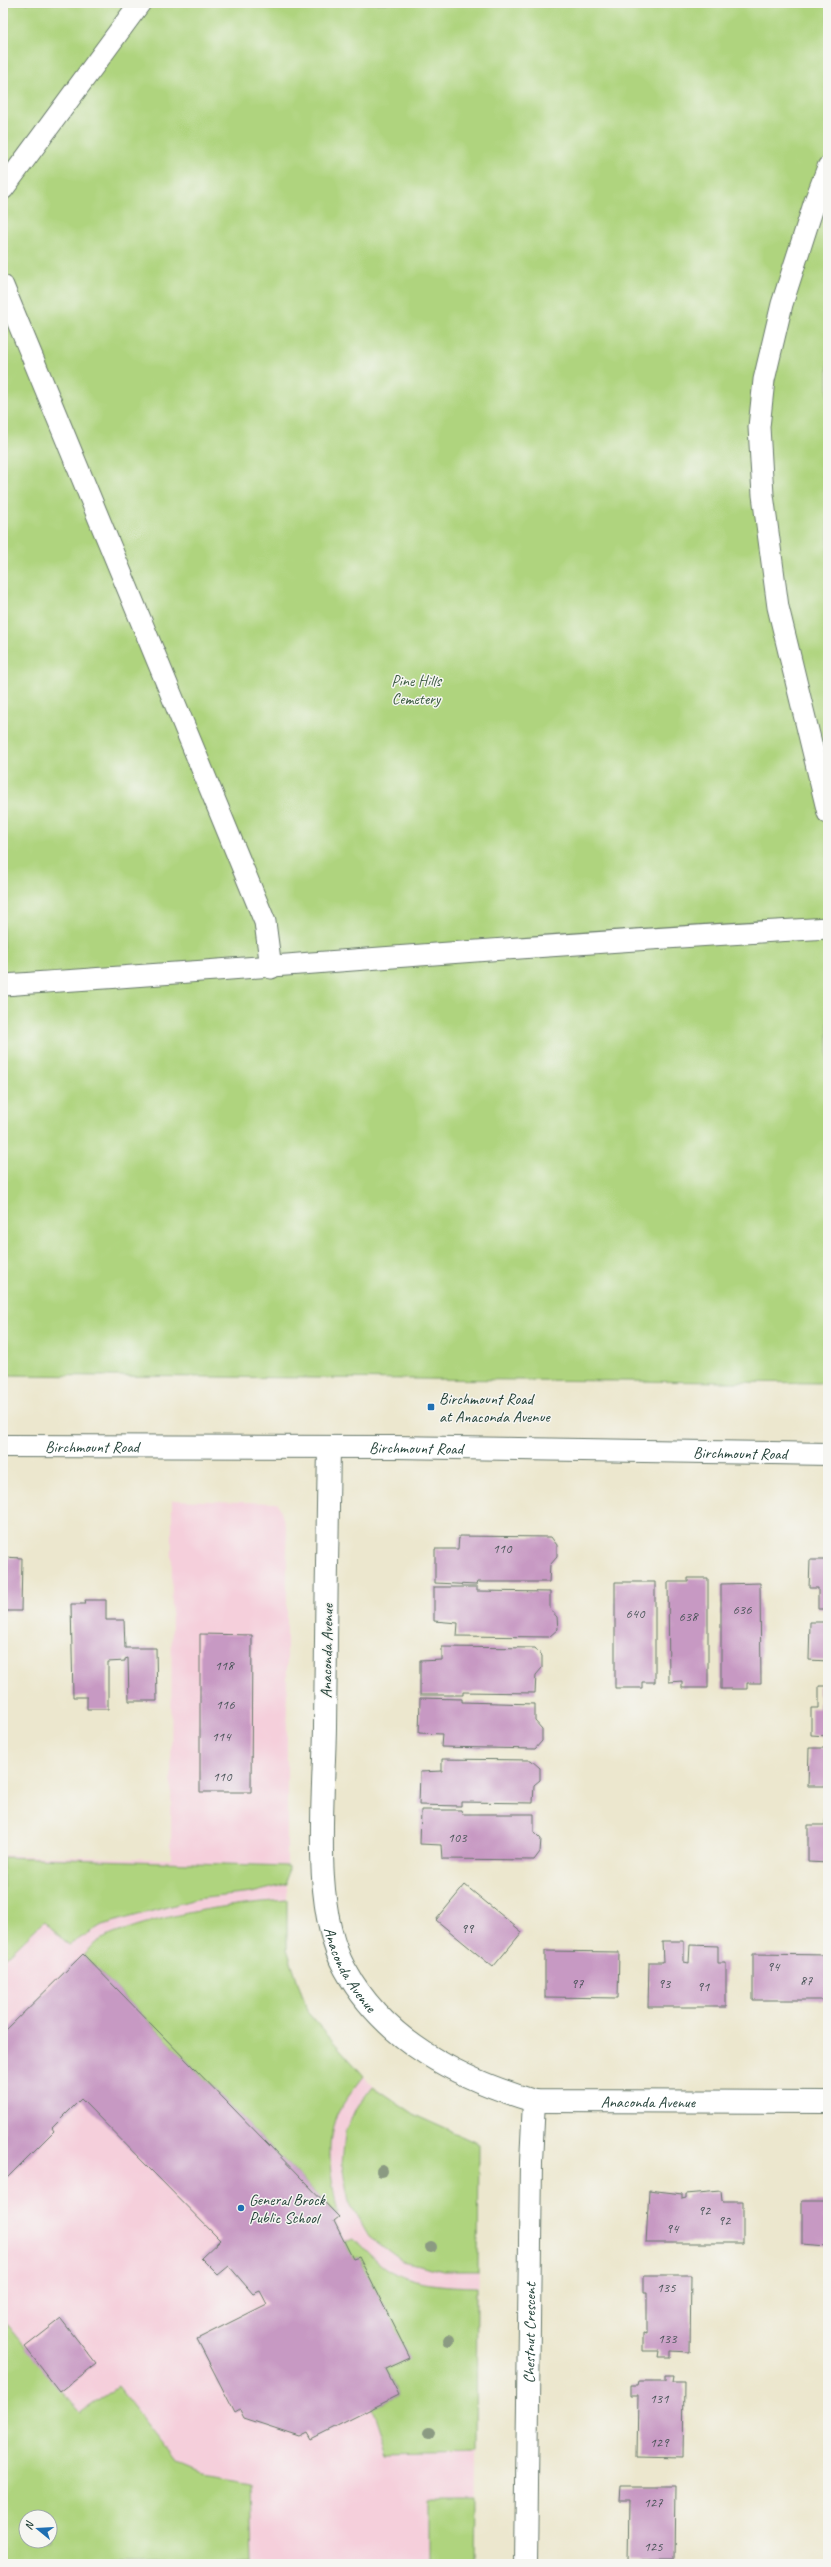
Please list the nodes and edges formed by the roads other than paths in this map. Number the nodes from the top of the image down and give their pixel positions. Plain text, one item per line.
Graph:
1 (140, 3) edge
2 (828, 167) edge
3 (3, 189) edge
4 (821, 202) edge
5 (3, 286) edge
6 (828, 813) edge
7 (828, 928) edge
8 (271, 968) junction
9 (3, 985) edge
10 (3, 1446) edge
11 (329, 1447) junction
12 (828, 1454) edge
13 (534, 2101) junction
14 (828, 2102) edge
15 (526, 2564) edge

1 - 3 lane
2 - 4 lane
4 - 6 lane
5 - 8 lane
7 - 8 lane
8 - 9 lane
10 - 11 street, Birchmount Road
11 - 12 street, Birchmount Road
11 - 13 street, Anaconda Avenue
13 - 14 street, Anaconda Avenue
13 - 15 street, Chestnut Crescent

